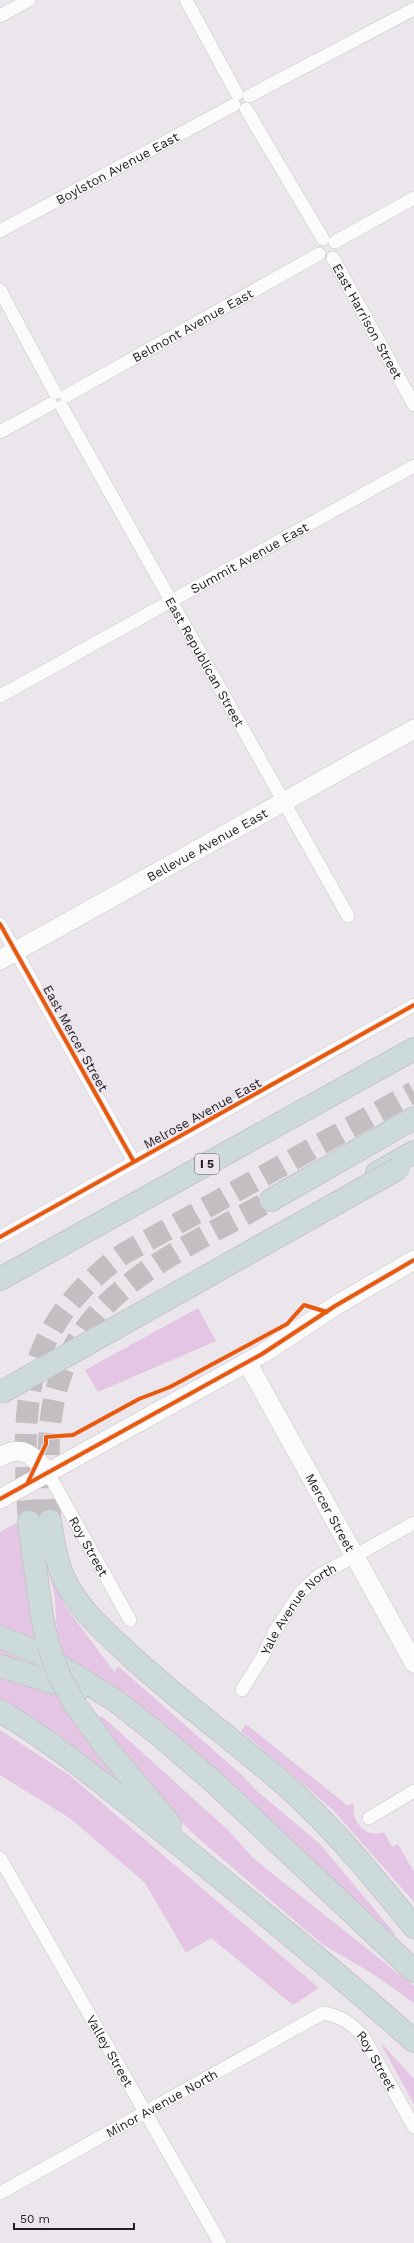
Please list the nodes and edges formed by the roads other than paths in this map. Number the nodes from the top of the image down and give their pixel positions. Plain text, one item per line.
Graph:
1 (29, 0) edge
2 (186, 0) edge
3 (414, 9) edge
4 (0, 16) edge
5 (241, 101) junction
6 (414, 198) edge
7 (0, 232) edge
8 (329, 241) junction
9 (319, 254) junction
10 (333, 258) junction
11 (0, 290) edge
12 (58, 400) junction
13 (414, 405) edge
14 (0, 432) edge
15 (414, 466) edge
16 (172, 600) junction
17 (0, 696) edge
18 (414, 729) edge
19 (284, 801) junction
20 (348, 916) dead end
21 (0, 924) edge
22 (8, 956) edge
23 (414, 1005) edge
24 (414, 1049) edge
25 (414, 1118) edge
26 (414, 1152) edge
27 (134, 1162) junction
28 (409, 1163) edge
29 (271, 1200) tunnel mouth
30 (0, 1238) edge
31 (414, 1260) edge
32 (0, 1279) edge
33 (247, 1362) junction
34 (0, 1383) edge
35 (0, 1393) edge
36 (0, 1456) edge
37 (47, 1471) junction
38 (0, 1499) edge
39 (50, 1520) tunnel mouth
40 (29, 1522) tunnel mouth
41 (414, 1523) edge
42 (355, 1556) junction
43 (130, 1620) dead end
44 (0, 1637) edge
45 (414, 1663) edge
46 (0, 1666) edge
47 (242, 1690) dead end
48 (116, 1701) junction
49 (0, 1711) edge
50 (0, 1726) edge
51 (37, 1736) junction
52 (414, 1791) edge
53 (369, 1818) dead end
54 (0, 1858) edge
55 (266, 1915) junction
56 (414, 1927) edge
57 (414, 1971) edge
58 (323, 2013) joint
59 (414, 2041) edge
60 (146, 2111) junction
61 (414, 2127) edge
62 (0, 2193) edge
63 (220, 2243) edge

1 - 4 street
2 - 5 street
3 - 5 street, Boylston Avenue East
5 - 7 street, Boylston Avenue East
5 - 8 street
6 - 8 street
8 - 9 street
8 - 10 street
9 - 10 street
9 - 12 street, Belmont Avenue East
10 - 13 street, East Harrison Street
11 - 12 street, East Republican Street
12 - 14 street, Belmont Avenue East
12 - 16 street, East Republican Street
15 - 16 street, Summit Avenue East
16 - 17 street, Summit Avenue East
16 - 19 street, East Republican Street
18 - 19 street, Bellevue Avenue East
19 - 20 street, East Republican Street
19 - 22 street, Bellevue Avenue East
21 - 22 street, East Mercer Street
22 - 27 street, East Mercer Street
23 - 27 street, Melrose Avenue East
24 - 32 highway, I 5
25 - 29 highway
26 - 34 highway
27 - 30 street, Melrose Avenue East
28 - 35 highway, bridge
31 - 33 street
33 - 37 street
33 - 42 street, Mercer Street
36 - 37 street
37 - 38 street
37 - 43 street, Roy Street
39 - 56 highway
40 - 55 highway, bridge
41 - 42 street, Yale Avenue North
42 - 45 street, Mercer Street
42 - 47 street, Yale Avenue North
44 - 48 highway
46 - 48 highway
48 - 57 highway
49 - 51 highway
50 - 51 highway
51 - 55 highway
52 - 53 street
54 - 60 street, Valley Street
55 - 59 highway
58 - 60 street, Minor Avenue North
58 - 61 street, Roy Street
60 - 62 street, Minor Avenue North
60 - 63 street, Valley Street

